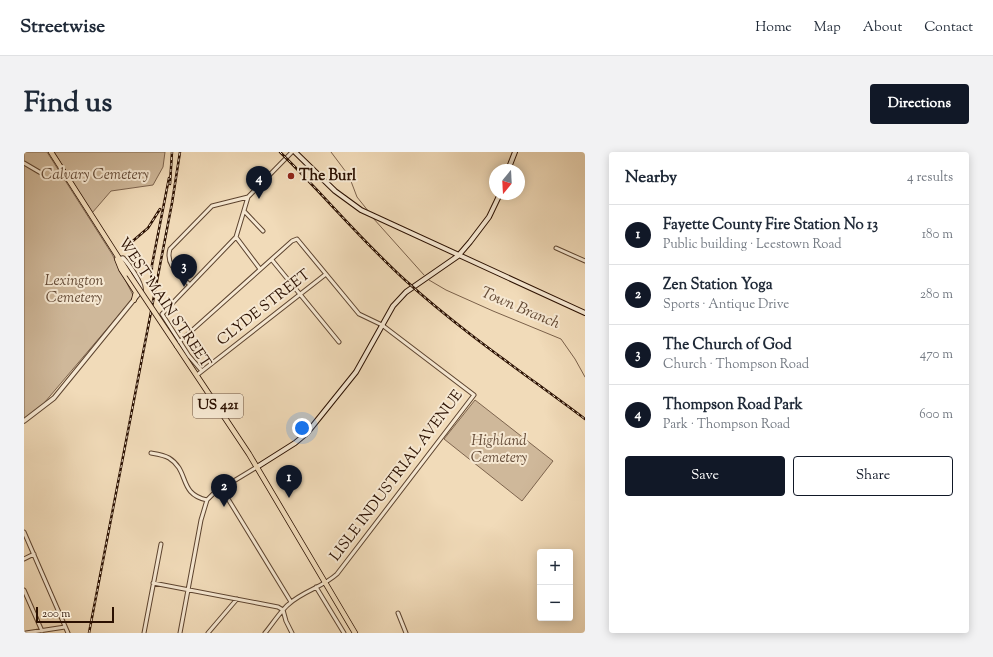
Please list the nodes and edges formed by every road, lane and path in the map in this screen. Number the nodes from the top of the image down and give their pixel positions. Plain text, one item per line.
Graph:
1 (51, 152) edge
2 (292, 152) edge
3 (295, 152) edge
4 (515, 152) edge
5 (24, 163) edge
6 (510, 164) edge
7 (41, 173) dead end
8 (248, 197) junction
9 (497, 200) edge
10 (244, 211) junction
11 (263, 231) dead end
12 (236, 237) junction
13 (556, 248) dead end
14 (114, 252) junction
15 (458, 256) junction
16 (119, 259) junction
17 (272, 260) junction
18 (585, 261) edge
19 (260, 269) junction
20 (326, 274) junction
21 (190, 285) junction
22 (300, 294) junction
23 (134, 300) junction
24 (585, 313) edge
25 (382, 325) junction
26 (338, 342) dead end
27 (178, 344) junction
28 (202, 371) junction
29 (197, 375) junction
30 (24, 421) edge
31 (151, 453) dead end
32 (257, 467) junction
33 (222, 489) junction
34 (206, 500) junction
35 (24, 532) edge
36 (161, 544) dead end
37 (34, 554) junction
38 (24, 559) edge
39 (153, 583) junction
40 (325, 583) junction
41 (316, 587) junction
42 (24, 590) edge
43 (188, 590) junction
44 (237, 599) junction
45 (291, 602) junction
46 (284, 611) junction
47 (398, 613) dead end
48 (65, 627) junction
49 (42, 631) junction
50 (26, 633) edge
51 (68, 633) edge
52 (144, 633) edge
53 (180, 633) edge
54 (208, 633) edge
55 (265, 633) edge
56 (292, 633) edge
57 (344, 633) edge
58 (355, 633) edge
59 (406, 633) edge

1 - 14 main road, WEST MAIN STREET / US 421
2 - 8 street
3 - 15 main road
4 - 6 main road
5 - 7 street
8 - 10 street
8 - 21 street
9 - 15 main road
10 - 11 street
10 - 12 street
12 - 19 street
12 - 21 street
13 - 18 street
14 - 16 main road, WEST MAIN STREET / US 421
14 - 23 main road
15 - 24 main road
15 - 25 main road
16 - 23 street
16 - 27 main road, WEST MAIN STREET / US 421, bridge
17 - 19 street
17 - 20 street
17 - 22 street
19 - 27 street
20 - 22 street, CLYDE STREET
20 - 25 street
21 - 27 street
22 - 26 street
22 - 28 street, CLYDE STREET
23 - 30 street
25 - 32 main road
25 - 40 street, LISLE INDUSTRIAL AVENUE
27 - 28 street
27 - 29 main road, WEST MAIN STREET / US 421
28 - 29 street, CLYDE STREET
29 - 32 main road, WEST MAIN STREET / US 421
31 - 34 street
32 - 33 street
32 - 40 main road, US 421
33 - 34 street
33 - 45 street
34 - 43 street
35 - 37 street
36 - 39 street
37 - 38 street
37 - 48 street
39 - 43 street
39 - 52 street
40 - 41 street
40 - 58 main road, US 421
41 - 45 street
41 - 57 street
42 - 49 street
43 - 44 street
43 - 53 street
44 - 46 street
44 - 54 street
45 - 46 street
46 - 55 street
46 - 56 street
47 - 59 street
48 - 49 street
48 - 51 street
49 - 50 street

